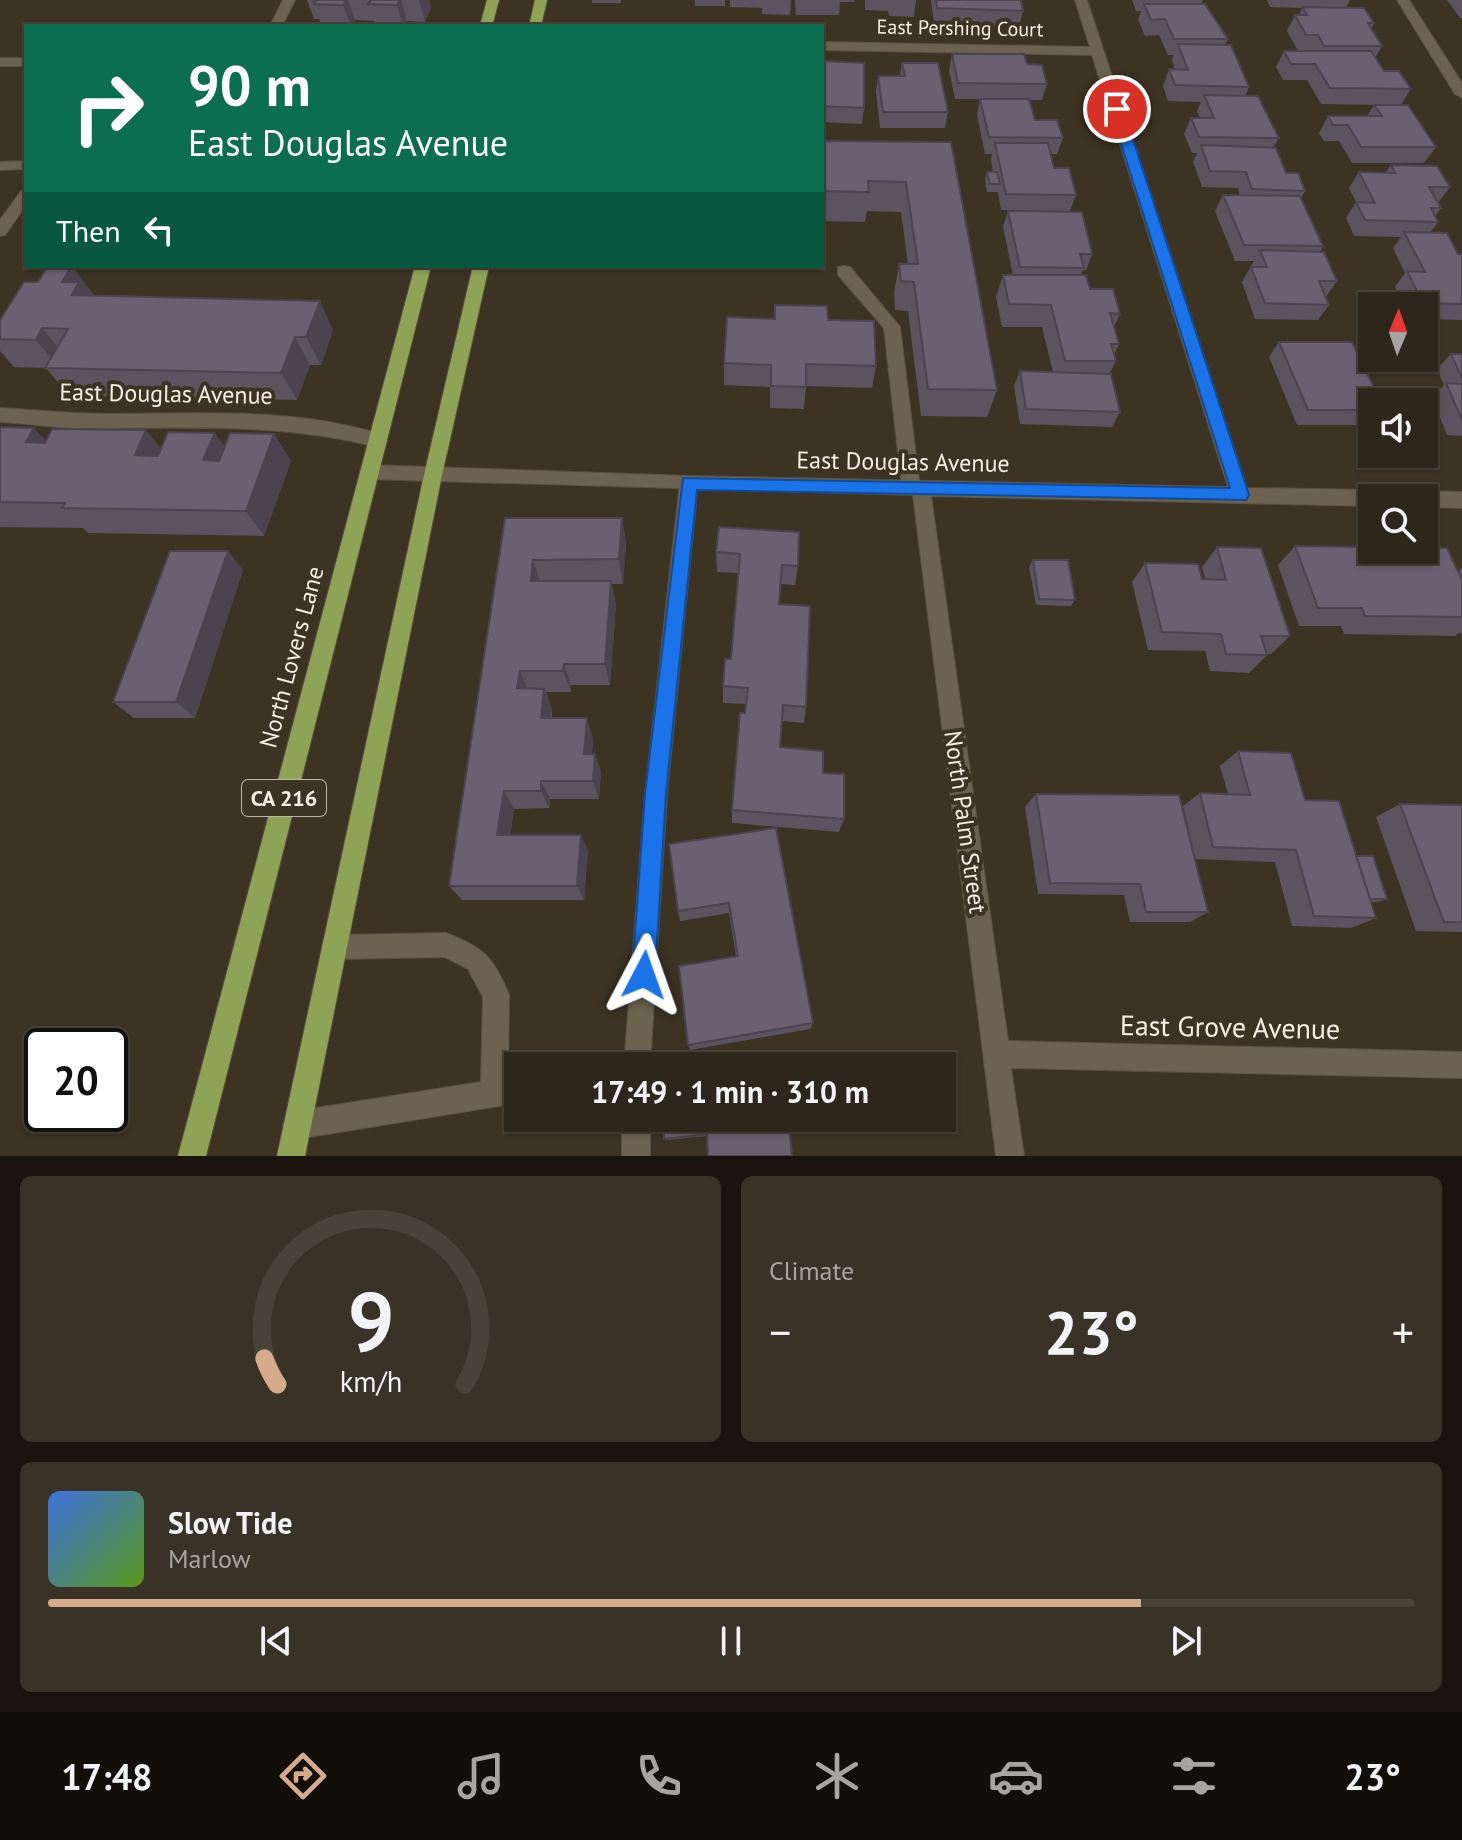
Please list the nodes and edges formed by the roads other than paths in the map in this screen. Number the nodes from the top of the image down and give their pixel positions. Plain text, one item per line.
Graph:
1 (289, 0) edge
2 (493, 0) edge
3 (541, 0) edge
4 (1081, 0) edge
5 (1403, 0) edge
6 (277, 24) edge
7 (487, 24) edge
8 (535, 24) edge
9 (824, 46) edge
10 (1098, 51) junction
11 (0, 62) edge
12 (24, 62) edge
13 (1462, 94) edge
14 (24, 165) edge
15 (0, 166) edge
16 (24, 197) edge
17 (0, 231) edge
18 (422, 268) edge
19 (481, 268) edge
20 (844, 271) dead end
21 (0, 415) edge
22 (377, 440) junction
23 (369, 472) junction
24 (433, 475) junction
25 (689, 483) junction
26 (916, 488) junction
27 (1240, 495) junction
28 (1358, 498) edge
29 (1438, 499) edge
30 (1462, 500) edge
31 (334, 947) junction
32 (638, 1052) edge
33 (996, 1054) junction
34 (1462, 1065) edge
35 (504, 1073) edge
36 (504, 1092) edge
37 (297, 1125) junction
38 (636, 1132) edge
39 (192, 1156) edge
40 (291, 1156) edge
41 (636, 1156) edge
42 (1010, 1156) edge

1 - 6 street
2 - 7 main road
3 - 8 main road
4 - 10 street
5 - 13 street
9 - 10 street, East Pershing Court
10 - 27 street
11 - 12 street
14 - 15 street
16 - 17 street
18 - 22 main road, North Lovers Lane / CA 216
19 - 24 main road, CA 216
20 - 26 street, North Palm Street
21 - 22 street, East Douglas Avenue
22 - 23 main road, North Lovers Lane / CA 216
23 - 24 street, East Douglas Avenue
23 - 39 main road, North Lovers Lane / CA 216
24 - 25 street, East Douglas Avenue
24 - 31 main road, CA 216
25 - 26 street, East Douglas Avenue
25 - 32 street
26 - 27 street, East Douglas Avenue
26 - 33 street, North Palm Street
27 - 28 street, East Douglas Avenue
29 - 30 street
31 - 35 street
31 - 37 main road, CA 216
33 - 34 street, East Grove Avenue
33 - 42 street, North Palm Street
36 - 37 street
37 - 40 main road, CA 216
38 - 41 street

